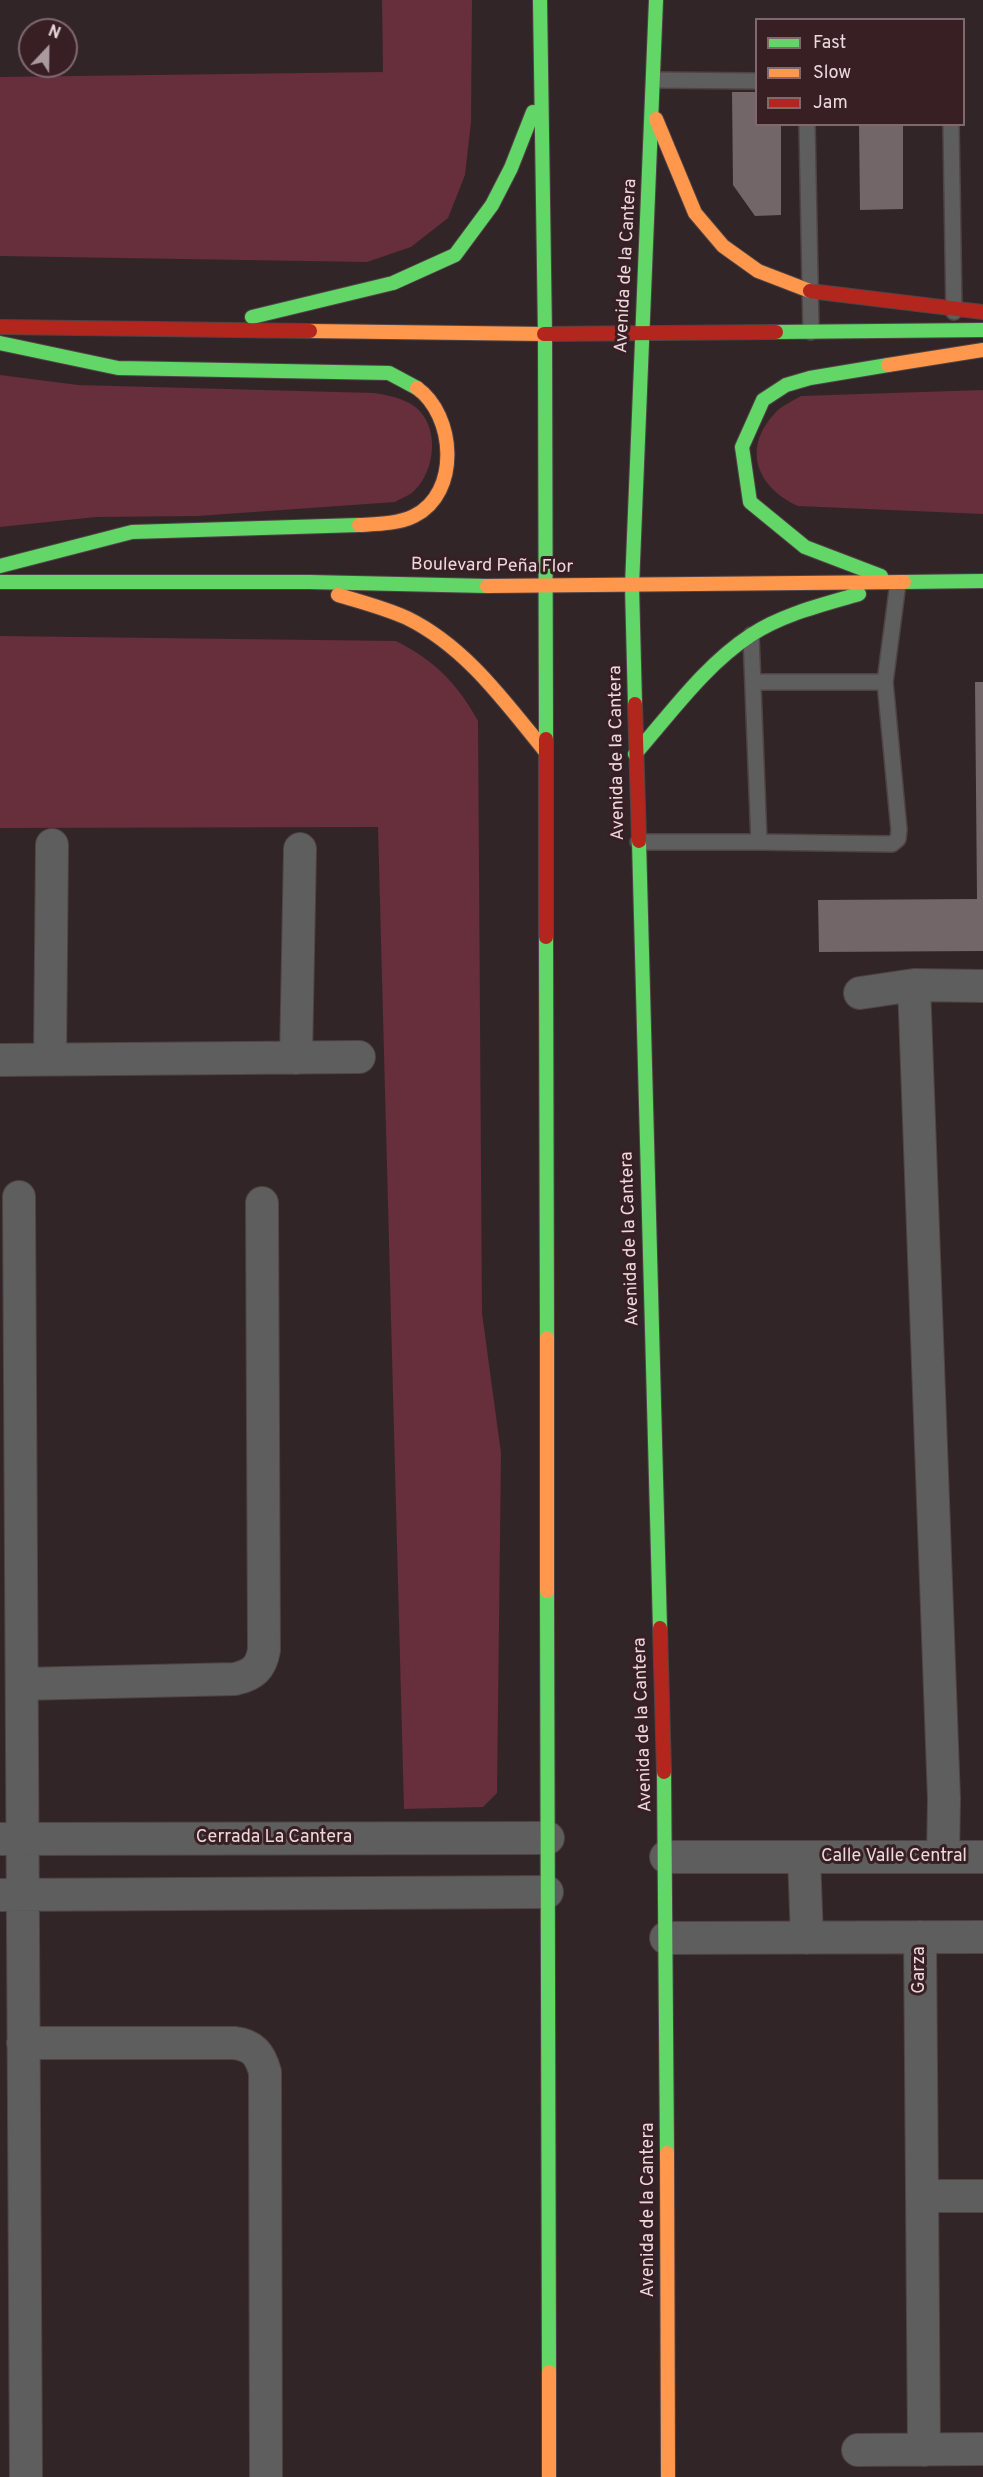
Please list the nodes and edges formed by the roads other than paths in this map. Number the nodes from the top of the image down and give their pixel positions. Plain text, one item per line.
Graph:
1 (540, 0) edge
2 (657, 0) edge
3 (654, 80) junction
4 (755, 81) edge
5 (540, 92) junction
6 (652, 112) junction
7 (807, 126) edge
8 (951, 126) edge
9 (811, 291) junction
10 (954, 309) junction
11 (983, 312) edge
12 (0, 327) edge
13 (207, 330) junction
14 (954, 330) junction
15 (983, 330) edge
16 (811, 332) junction
17 (545, 334) junction
18 (641, 334) junction
19 (0, 343) edge
20 (983, 350) edge
21 (0, 566) edge
22 (983, 581) edge
23 (0, 582) edge
24 (263, 583) junction
25 (898, 583) junction
26 (632, 586) junction
27 (544, 587) junction
28 (751, 636) junction
29 (753, 682) junction
30 (885, 682) junction
31 (545, 751) junction
32 (635, 754) junction
33 (638, 842) junction
34 (759, 842) junction
35 (52, 845) dead end
36 (300, 849) dead end
37 (914, 985) junction
38 (983, 986) edge
39 (861, 993) dead end
40 (359, 1057) dead end
41 (296, 1058) junction
42 (50, 1059) junction
43 (0, 1060) edge
44 (19, 1197) dead end
45 (262, 1203) dead end
46 (22, 1684) junction
47 (548, 1838) junction
48 (11, 1839) edge
49 (666, 1857) junction
50 (804, 1857) junction
51 (943, 1857) junction
52 (983, 1857) edge
53 (548, 1892) junction
54 (12, 1895) edge
55 (983, 1936) edge
56 (920, 1937) junction
57 (666, 1938) junction
58 (807, 1938) junction
59 (23, 2043) junction
60 (922, 2196) junction
61 (983, 2196) edge
62 (983, 2449) edge
63 (858, 2450) dead end
64 (924, 2450) junction
65 (26, 2477) edge
66 (266, 2477) edge
67 (549, 2477) edge
68 (668, 2477) edge

1 - 5 main road
2 - 3 main road, Avenida de la Cantera
3 - 4 lane
3 - 6 main road, Avenida de la Cantera
5 - 13 main road
5 - 17 main road
6 - 9 main road
6 - 18 main road, Avenida de la Cantera
7 - 9 lane
8 - 10 lane
9 - 10 main road
9 - 16 lane
10 - 11 main road
10 - 14 lane
12 - 13 main road
13 - 17 main road
14 - 15 main road
14 - 16 main road
16 - 18 main road
17 - 18 main road
17 - 27 main road
18 - 26 main road, Avenida de la Cantera
19 - 21 main road
20 - 25 main road
22 - 25 main road, Boulevard Peña Flor
23 - 24 main road, Boulevard Peña Flor
24 - 27 main road, Boulevard Peña Flor
24 - 31 main road
25 - 26 main road, Boulevard Peña Flor
25 - 28 main road
25 - 30 lane
26 - 27 main road, Boulevard Peña Flor
26 - 32 main road, Avenida de la Cantera
27 - 31 main road
28 - 29 lane
28 - 32 main road
29 - 30 lane
29 - 34 lane
30 - 34 lane
31 - 47 main road
32 - 33 main road, Avenida de la Cantera
33 - 34 lane
33 - 49 main road, Avenida de la Cantera
35 - 42 street
36 - 41 street
37 - 38 street
37 - 39 street
37 - 51 street
40 - 41 street
41 - 42 street
42 - 43 street
44 - 46 street
45 - 46 street
46 - 48 street
47 - 48 street, Cerrada La Cantera
47 - 53 main road
48 - 54 street
49 - 50 street, Calle Valle Central
49 - 57 main road, Avenida de la Cantera
50 - 51 street, Calle Valle Central
50 - 58 street, Calle Valle Central
51 - 52 street, Calle Valle Central
53 - 54 street
53 - 67 main road
54 - 59 street
55 - 56 street
56 - 58 street
56 - 60 street, Garza
57 - 58 street
57 - 68 main road, Avenida de la Cantera
59 - 65 street
59 - 66 street
60 - 61 street
60 - 64 street, Garza
62 - 64 street
63 - 64 street

